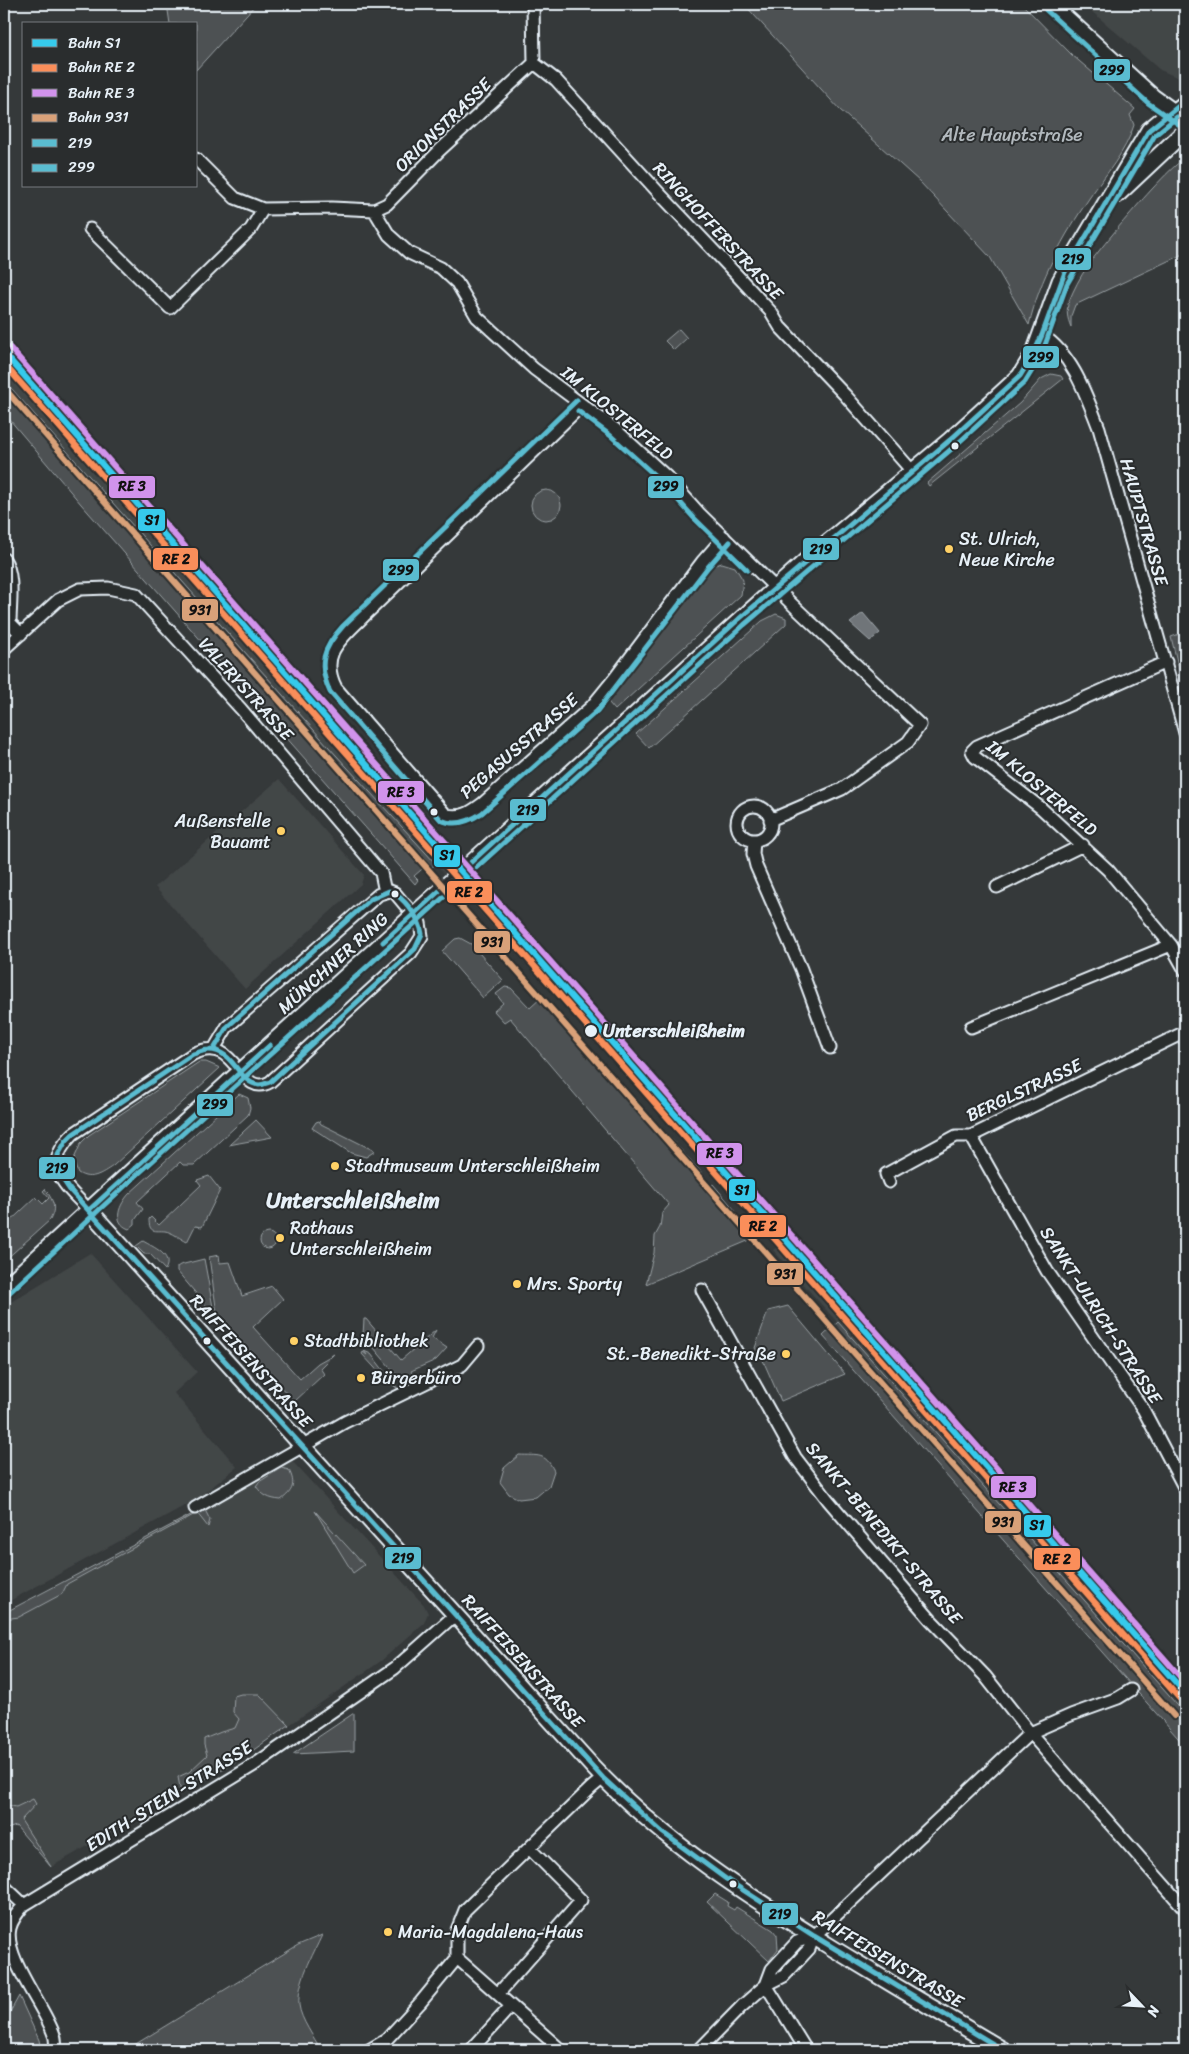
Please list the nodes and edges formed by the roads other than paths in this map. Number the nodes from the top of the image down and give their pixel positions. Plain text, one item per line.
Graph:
1 (533, 4) edge
2 (1051, 4) edge
3 (534, 63) junction
4 (1185, 101) edge
5 (1172, 111) junction
6 (1185, 120) edge
7 (1185, 131) edge
8 (198, 161) edge
9 (263, 209) junction
10 (1104, 209) junction
11 (374, 210) junction
12 (90, 229) dead end
13 (1042, 335) junction
14 (582, 405) junction
15 (912, 470) junction
16 (724, 537) junction
17 (4, 559) edge
18 (775, 588) junction
19 (20, 634) junction
20 (4, 649) edge
21 (1166, 662) junction
22 (1185, 733) edge
23 (770, 820) junction
24 (754, 840) junction
25 (1083, 845) junction
26 (997, 887) dead end
27 (384, 892) junction
28 (1171, 944) junction
29 (1185, 970) edge
30 (971, 1026) dead end
31 (1185, 1032) edge
32 (830, 1048) dead end
33 (214, 1049) junction
34 (971, 1136) junction
35 (889, 1182) dead end
36 (89, 1210) junction
37 (4, 1288) edge
38 (702, 1290) dead end
39 (478, 1346) dead end
40 (298, 1450) junction
41 (1185, 1489) edge
42 (196, 1508) dead end
43 (456, 1614) junction
44 (1131, 1690) dead end
45 (1030, 1733) junction
46 (604, 1778) junction
47 (529, 1848) junction
48 (4, 1886) edge
49 (24, 1906) junction
50 (1185, 1909) edge
51 (814, 1936) junction
52 (457, 1958) junction
53 (766, 1985) junction
54 (498, 1994) junction
55 (511, 2006) junction
56 (56, 2050) edge
57 (369, 2050) edge
58 (471, 2050) edge
59 (561, 2050) edge
60 (699, 2050) edge
61 (806, 2050) edge
62 (1003, 2050) edge

1 - 3 street
2 - 5 main road
3 - 11 street, ORIONSTRASSE
3 - 15 street, RINGHOFFERSTRASSE
4 - 5 street
5 - 6 main road
5 - 10 main road, MÜNCHNER RING
7 - 10 main road, MÜNCHNER RING
8 - 9 street
9 - 11 street
9 - 12 street
10 - 13 main road, MÜNCHNER RING
11 - 14 street, IM KLOSTERFELD
13 - 15 main road, MÜNCHNER RING
13 - 21 street, HAUPTSTRASSE
14 - 16 street, IM KLOSTERFELD
14 - 16 street, PEGASUSSTRASSE
15 - 18 main road, MÜNCHNER RING
16 - 18 street, IM KLOSTERFELD
17 - 19 street
18 - 23 street, IM KLOSTERFELD
18 - 36 main road, MÜNCHNER RING, bridge
19 - 20 street, VALERYSTRASSE
19 - 27 street, VALERYSTRASSE
21 - 22 street, HAUPTSTRASSE
21 - 25 street, IM KLOSTERFELD
23 - 24 street
23 - 24 street
24 - 32 street
25 - 26 street
25 - 28 street, IM KLOSTERFELD
27 - 33 street
27 - 33 street
28 - 29 street, IM KLOSTERFELD
28 - 30 street
31 - 34 street, BERGLSTRASSE
33 - 36 street
34 - 35 street, BERGLSTRASSE
34 - 41 street, SANKT-ULRICH-STRASSE
36 - 37 main road, MÜNCHNER RING
36 - 40 main road, RAIFFEISENSTRASSE
38 - 45 street, SANKT-BENEDIKT-STRASSE
39 - 40 street
40 - 42 street
40 - 43 main road, RAIFFEISENSTRASSE
43 - 46 main road, RAIFFEISENSTRASSE
43 - 49 street, EDITH-STEIN-STRASSE
44 - 45 street
45 - 50 street, SANKT-BENEDIKT-STRASSE
45 - 51 street
46 - 47 street
46 - 51 main road, RAIFFEISENSTRASSE
47 - 52 street
47 - 54 street
48 - 49 street
49 - 56 street, EDITH-STEIN-STRASSE
51 - 53 street
51 - 62 main road, RAIFFEISENSTRASSE
52 - 54 street
52 - 57 street
53 - 60 street
53 - 61 street
54 - 55 street
55 - 58 street
55 - 59 street

